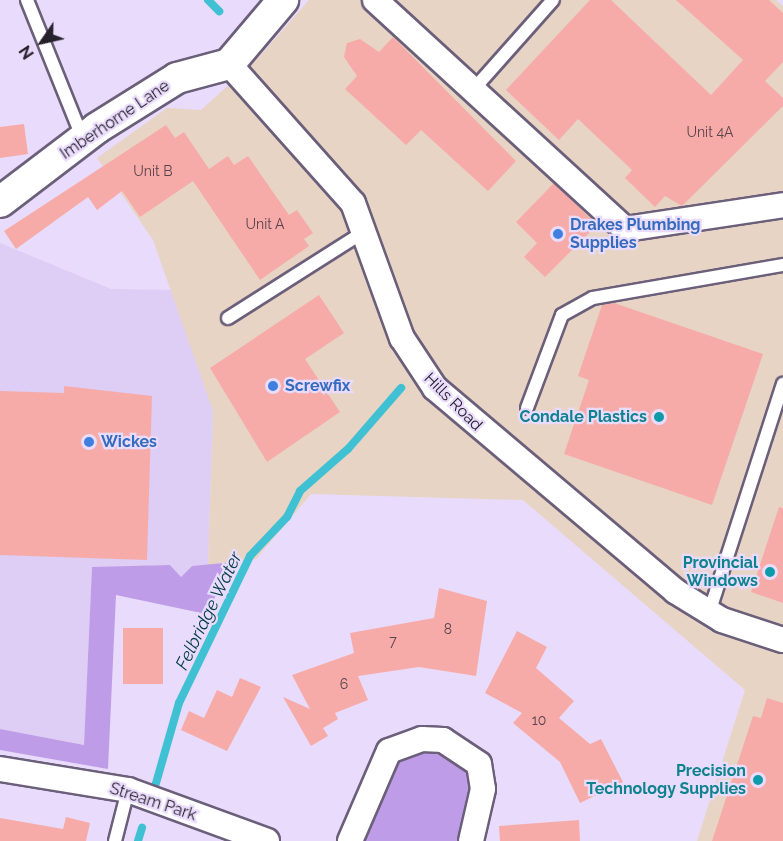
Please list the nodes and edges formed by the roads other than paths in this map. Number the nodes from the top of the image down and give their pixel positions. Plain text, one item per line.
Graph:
1 (27, 0) edge
2 (283, 0) edge
3 (375, 0) edge
4 (554, 0) edge
5 (229, 64) junction
6 (473, 90) junction
7 (83, 138) junction
8 (0, 202) edge
9 (783, 205) edge
10 (365, 231) junction
11 (783, 265) edge
12 (228, 318) dead end
13 (783, 384) edge
14 (527, 408) dead end
15 (709, 613) junction
16 (783, 640) edge
17 (0, 770) edge
18 (128, 790) junction
19 (115, 841) edge
20 (267, 841) edge
21 (350, 841) edge
22 (471, 841) edge

1 - 7 lane
2 - 5 street
3 - 6 street
4 - 6 lane
5 - 7 street, Imberhorne Lane
5 - 10 street, Hills Road
6 - 9 street
7 - 8 street, Imberhorne Lane
10 - 12 lane
10 - 15 street, Hills Road
11 - 14 lane
13 - 15 lane
15 - 16 street, Hills Road
17 - 18 street, Stream Park
18 - 19 lane
18 - 20 street, Stream Park
21 - 22 street

